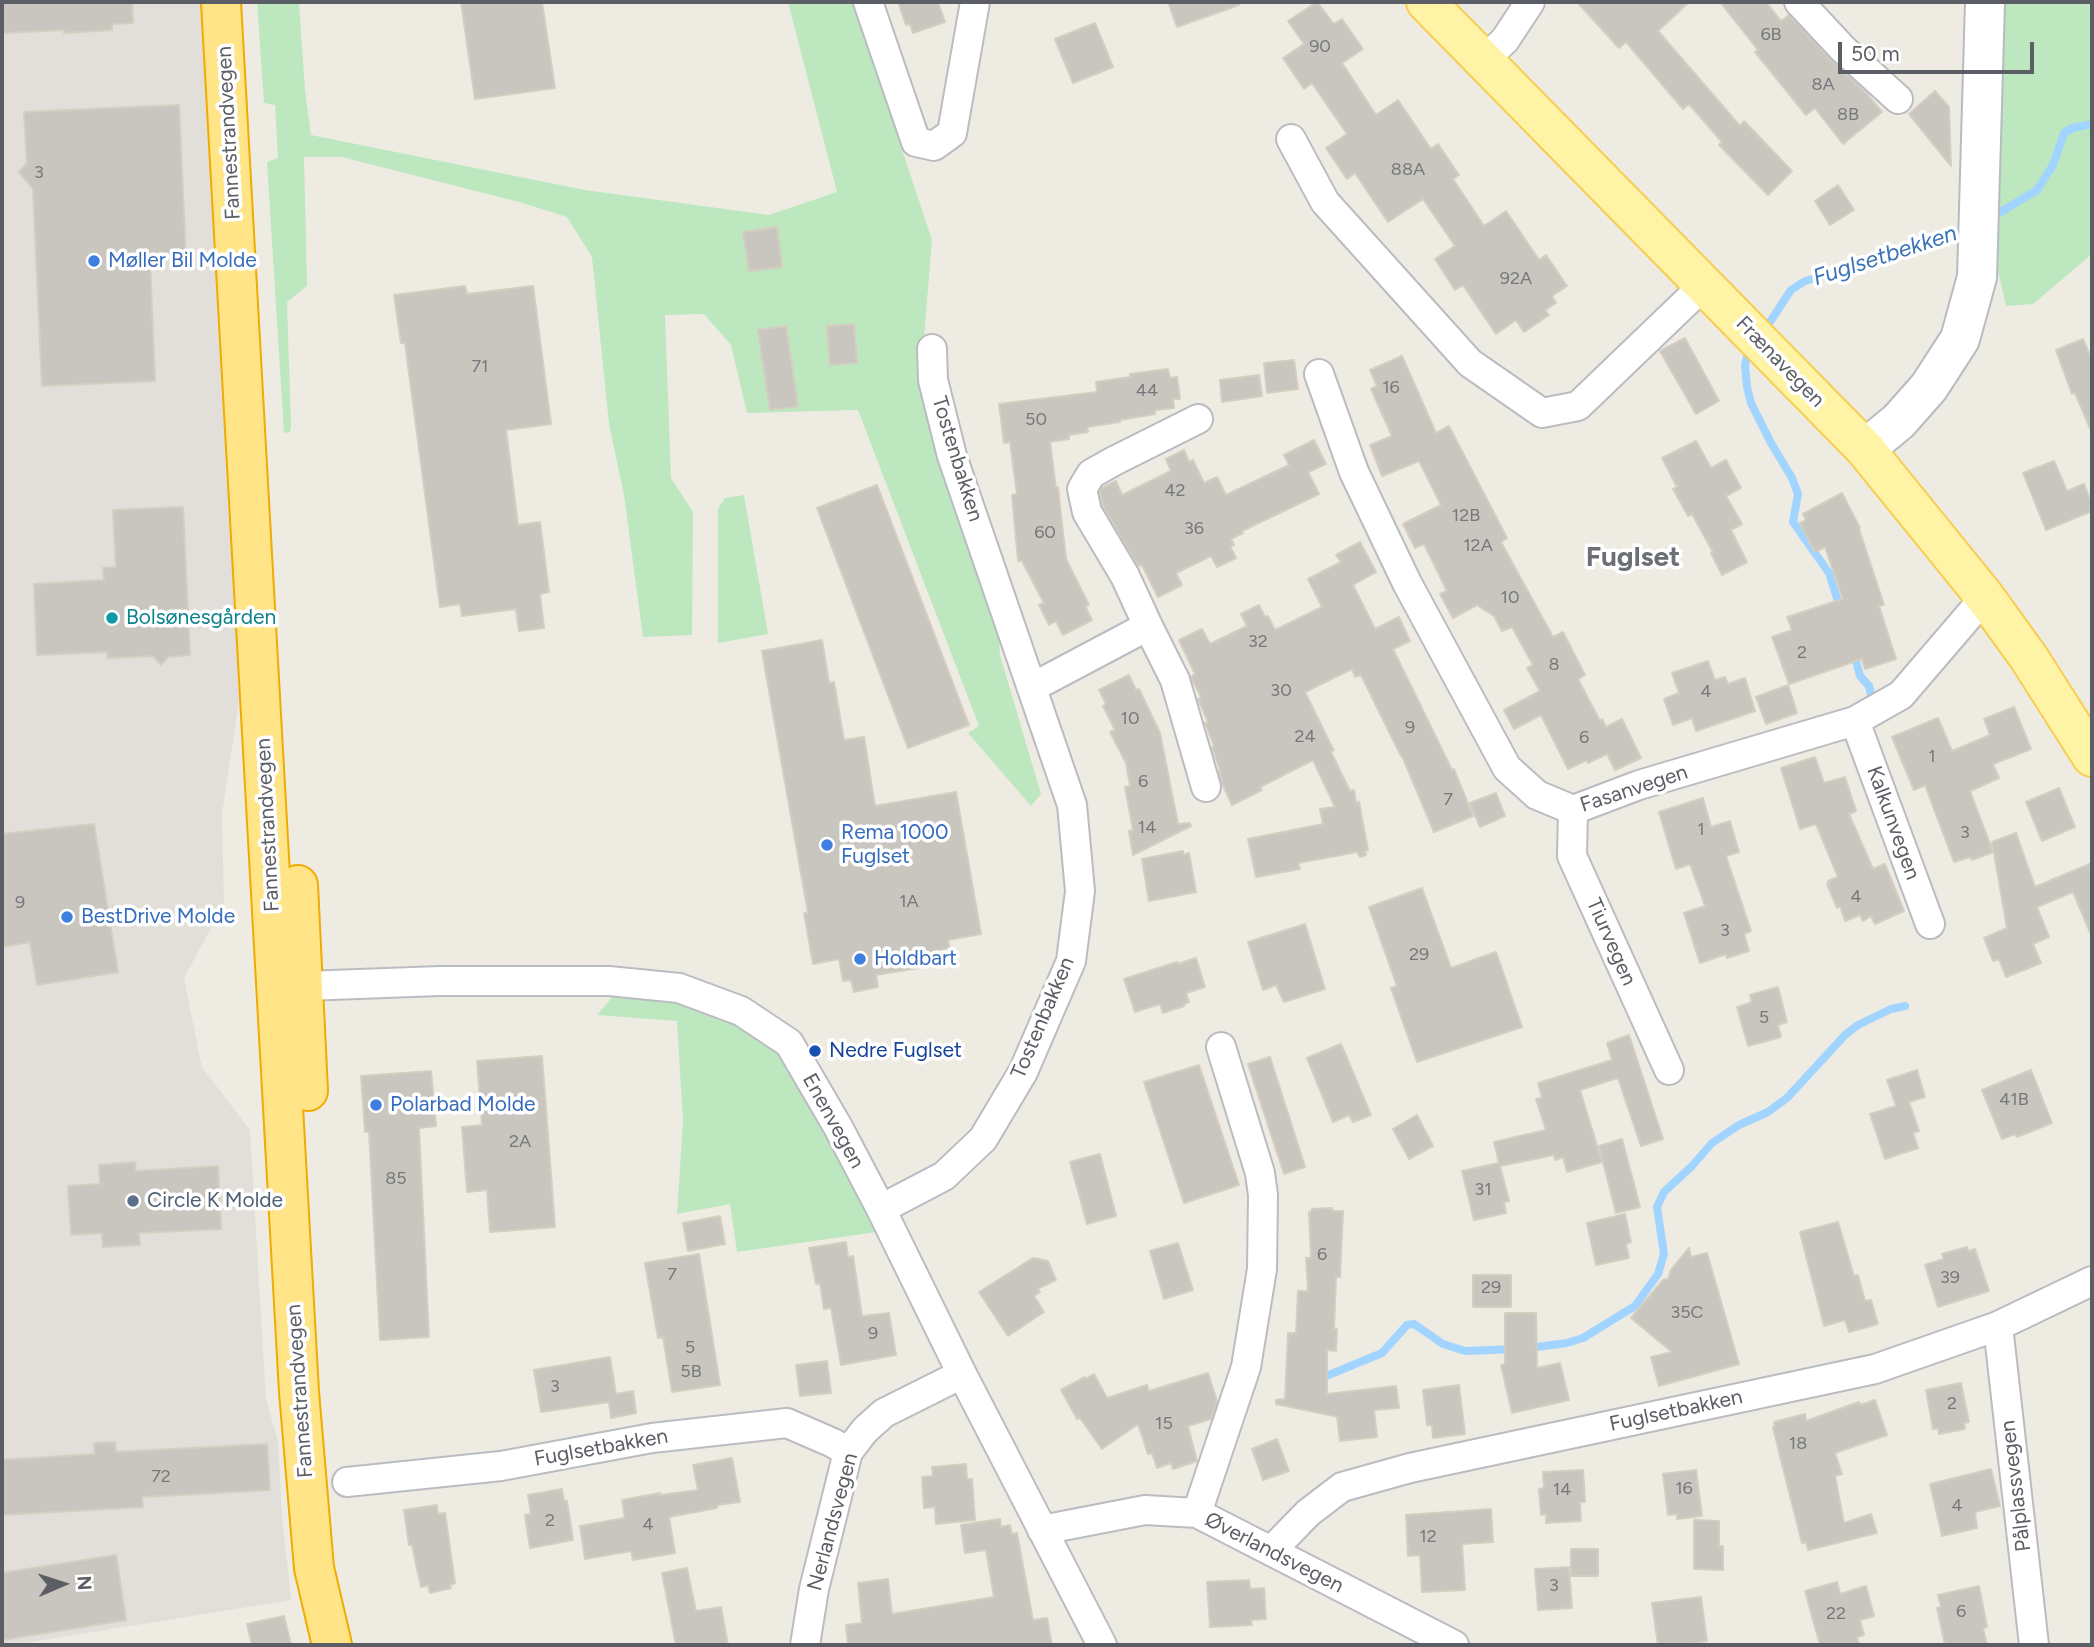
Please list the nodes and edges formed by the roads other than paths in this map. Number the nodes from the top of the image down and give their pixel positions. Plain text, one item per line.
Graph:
1 (221, 2) edge
2 (247, 2) edge
3 (868, 2) edge
4 (975, 2) edge
5 (1426, 2) edge
6 (1530, 2) edge
7 (1799, 2) edge
8 (1985, 2) edge
9 (1484, 60) junction
10 (1898, 99) dead end
11 (1291, 138) dead end
12 (1704, 285) junction
13 (932, 349) dead end
14 (1320, 374) dead end
15 (1198, 419) dead end
16 (1865, 449) junction
17 (1985, 597) junction
18 (1148, 626) junction
19 (1033, 687) junction
20 (1855, 721) junction
21 (2092, 757) edge
22 (1206, 787) dead end
23 (1573, 810) junction
24 (1930, 925) dead end
25 (304, 986) junction
26 (1221, 1047) dead end
27 (1669, 1070) dead end
28 (881, 1209) junction
29 (2092, 1281) edge
30 (1998, 1326) junction
31 (962, 1374) junction
32 (848, 1452) junction
33 (347, 1482) dead end
34 (1197, 1513) junction
35 (1042, 1530) junction
36 (1271, 1551) junction
37 (332, 1645) edge
38 (339, 1645) edge
39 (805, 1645) edge
40 (1102, 1645) edge
41 (1454, 1645) edge
42 (2034, 1645) edge

1 - 37 highway, Fannestrandvegen
2 - 25 highway, Fannestrandvegen
3 - 4 street
5 - 9 main road, Frænavegen
6 - 9 street
7 - 10 street
8 - 16 main road
9 - 12 main road, Frænavegen
11 - 12 street
12 - 16 main road, Frænavegen
13 - 19 street, Tostenbakken
14 - 23 street, Fasanvegen
15 - 18 street
16 - 17 main road, Frænavegen
17 - 20 street, Fasanvegen
17 - 21 main road, Frænavegen
18 - 19 street
18 - 22 street
19 - 28 street, Tostenbakken
20 - 23 street, Fasanvegen
20 - 24 street, Kalkunvegen
23 - 27 street, Tiurvegen
25 - 28 street, Enenvegen
25 - 38 highway, Fannestrandvegen
26 - 34 street
28 - 31 street, Enenvegen
29 - 30 street, Fuglsetbakken
30 - 36 street, Fuglsetbakken
30 - 42 street, Pålplassvegen
31 - 32 street, Nerlandsvegen
31 - 35 street, Enenvegen
32 - 33 street, Fuglsetbakken
32 - 39 street, Nerlandsvegen
34 - 35 street, Øverlandsvegen
34 - 36 street, Øverlandsvegen
35 - 40 street, Enenvegen
36 - 41 street, Øverlandsvegen

